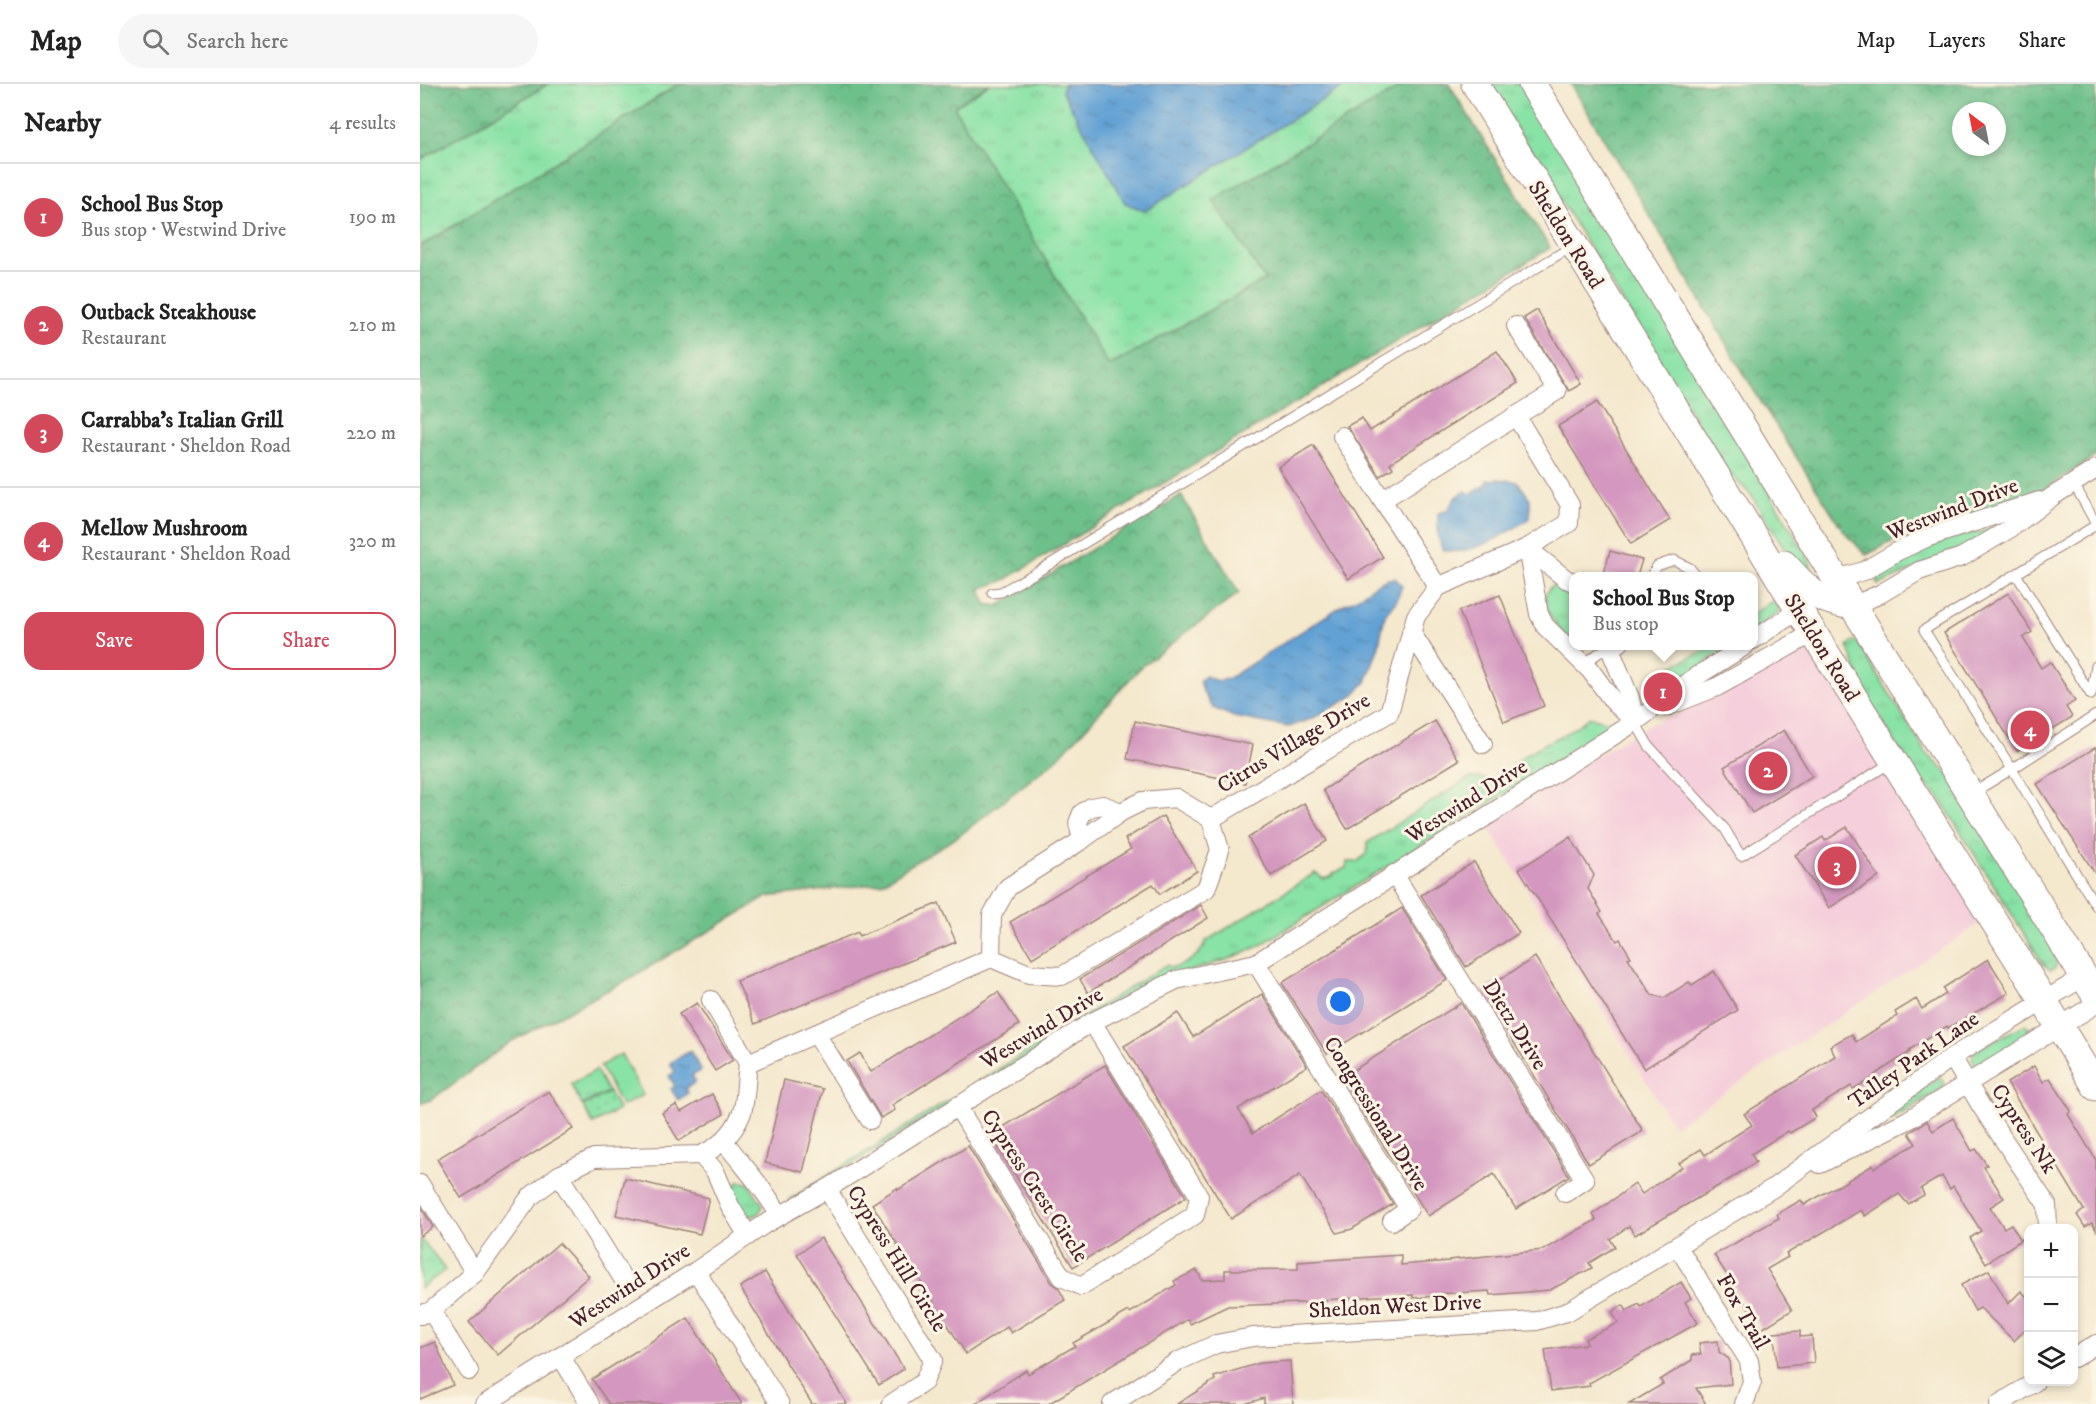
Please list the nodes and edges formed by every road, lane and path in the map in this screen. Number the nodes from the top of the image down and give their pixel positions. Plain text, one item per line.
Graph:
1 (1475, 84) edge
2 (1532, 84) edge
3 (1574, 245) junction
4 (1516, 326) dead end
5 (1516, 416) junction
6 (1342, 436) dead end
7 (2096, 469) edge
8 (2074, 483) junction
9 (2053, 496) junction
10 (1382, 500) junction
11 (2096, 525) edge
12 (1752, 530) junction
13 (1527, 548) junction
14 (1653, 572) edge
15 (1693, 572) edge
16 (2016, 574) junction
17 (1836, 579) junction
18 (1568, 582) edge
19 (1438, 587) junction
20 (992, 593) dead end
21 (1535, 593) junction
22 (1853, 606) junction
23 (1799, 610) junction
24 (1412, 632) junction
25 (1814, 633) junction
26 (1758, 637) edge
27 (1569, 649) edge
28 (1570, 650) edge
29 (1606, 650) edge
30 (1616, 650) edge
31 (1737, 650) edge
32 (1885, 658) junction
33 (1584, 664) junction
34 (2096, 666) edge
35 (2094, 699) edge
36 (2096, 716) edge
37 (1635, 722) junction
38 (1483, 744) dead end
39 (1894, 761) junction
40 (2012, 769) junction
41 (1971, 795) junction
42 (1210, 819) junction
43 (1394, 874) junction
44 (2096, 906) edge
45 (991, 958) junction
46 (1256, 963) junction
47 (2090, 986) edge
48 (711, 1000) dead end
49 (2044, 1000) junction
50 (2096, 1004) edge
51 (1092, 1022) junction
52 (2060, 1026) junction
53 (816, 1034) junction
54 (1952, 1057) junction
55 (748, 1063) junction
56 (1968, 1082) junction
57 (2096, 1087) edge
58 (957, 1106) junction
59 (870, 1120) dead end
60 (724, 1141) junction
61 (701, 1155) junction
62 (744, 1168) junction
63 (559, 1175) junction
64 (721, 1183) junction
65 (420, 1184) edge
66 (1773, 1188) junction
67 (827, 1189) junction
68 (1565, 1193) dead end
69 (780, 1216) junction
70 (1392, 1221) dead end
71 (2048, 1224) edge
72 (748, 1236) junction
73 (1678, 1247) junction
74 (696, 1271) junction
75 (475, 1273) junction
76 (625, 1282) dead end
77 (426, 1313) edge
78 (2096, 1344) edge
79 (2078, 1355) edge
80 (561, 1357) junction
81 (469, 1371) dead end
82 (2028, 1386) edge
83 (485, 1404) edge
84 (590, 1404) edge
85 (780, 1404) edge
86 (891, 1404) edge
87 (1112, 1404) edge
88 (1744, 1404) edge
89 (1999, 1404) edge

1 - 3 main road, Sheldon Road
2 - 17 main road, Sheldon Road
3 - 12 main road, Sheldon Road
3 - 20 lane
4 - 5 street
5 - 10 street
5 - 13 street, Citrus Village Drive
6 - 10 street
7 - 8 street, Westwind Drive
8 - 9 street, Westwind Drive
8 - 11 lane
9 - 17 street, Westwind Drive
9 - 22 street, Westwind Drive
10 - 19 street
11 - 16 lane
12 - 22 main road
12 - 23 main road, Sheldon Road
13 - 18 street
13 - 19 street, Citrus Village Drive
13 - 21 street
14 - 15 lane
16 - 35 lane
16 - 40 lane
17 - 22 main road, Sheldon Road
18 - 21 street
19 - 24 street, Citrus Village Drive
21 - 27 street
22 - 32 main road, Sheldon Road
23 - 25 main road, Sheldon Road
23 - 26 street
23 - 32 main road
24 - 38 street
24 - 42 street, Citrus Village Drive
25 - 37 street, Westwind Drive
25 - 39 main road, Sheldon Road
28 - 33 street
29 - 33 lane
30 - 37 street
31 - 37 street, Westwind Drive
32 - 41 main road, Sheldon Road
33 - 37 street
34 - 35 lane
36 - 40 lane
37 - 39 lane
37 - 43 street, Westwind Drive
39 - 49 main road, Sheldon Road
40 - 41 lane
40 - 44 lane
41 - 47 main road, Sheldon Road
42 - 45 street, Citrus Village Drive
42 - 45 street, Citrus Village Drive
43 - 46 street, Westwind Drive
43 - 68 street, Dietz Drive
45 - 53 street
46 - 51 street, Westwind Drive
46 - 70 street, Congressional Drive
47 - 49 street, Talley Park Lane
48 - 55 street
49 - 52 main road, Sheldon Road
49 - 54 street, Talley Park Lane
50 - 52 street, Talley Park Lane
51 - 58 street, Westwind Drive
51 - 58 street, Cypress Crest Circle
52 - 56 street, Talley Park Lane
52 - 57 main road, Sheldon Road
53 - 55 street
53 - 59 street
54 - 56 street, Cypress Nk
54 - 66 street, Talley Park Lane
55 - 60 street
56 - 66 street, Talley Park Lane
56 - 71 street, Cypress Nk
58 - 67 street, Westwind Drive
60 - 61 street
60 - 62 street
61 - 63 street
61 - 64 street
62 - 64 street
62 - 69 street
63 - 75 street
63 - 76 street
64 - 72 street
65 - 75 street
66 - 73 street, Talley Park Lane
67 - 69 street, Westwind Drive
67 - 86 street, Cypress Hill Circle
69 - 72 street, Westwind Drive
72 - 74 street, Westwind Drive
73 - 87 street, Sheldon West Drive
73 - 88 street, Fox Trail
74 - 80 street, Westwind Drive
74 - 85 street
75 - 77 street
77 - 81 street
78 - 79 street
80 - 83 street, Westwind Drive
80 - 84 street
82 - 89 street

